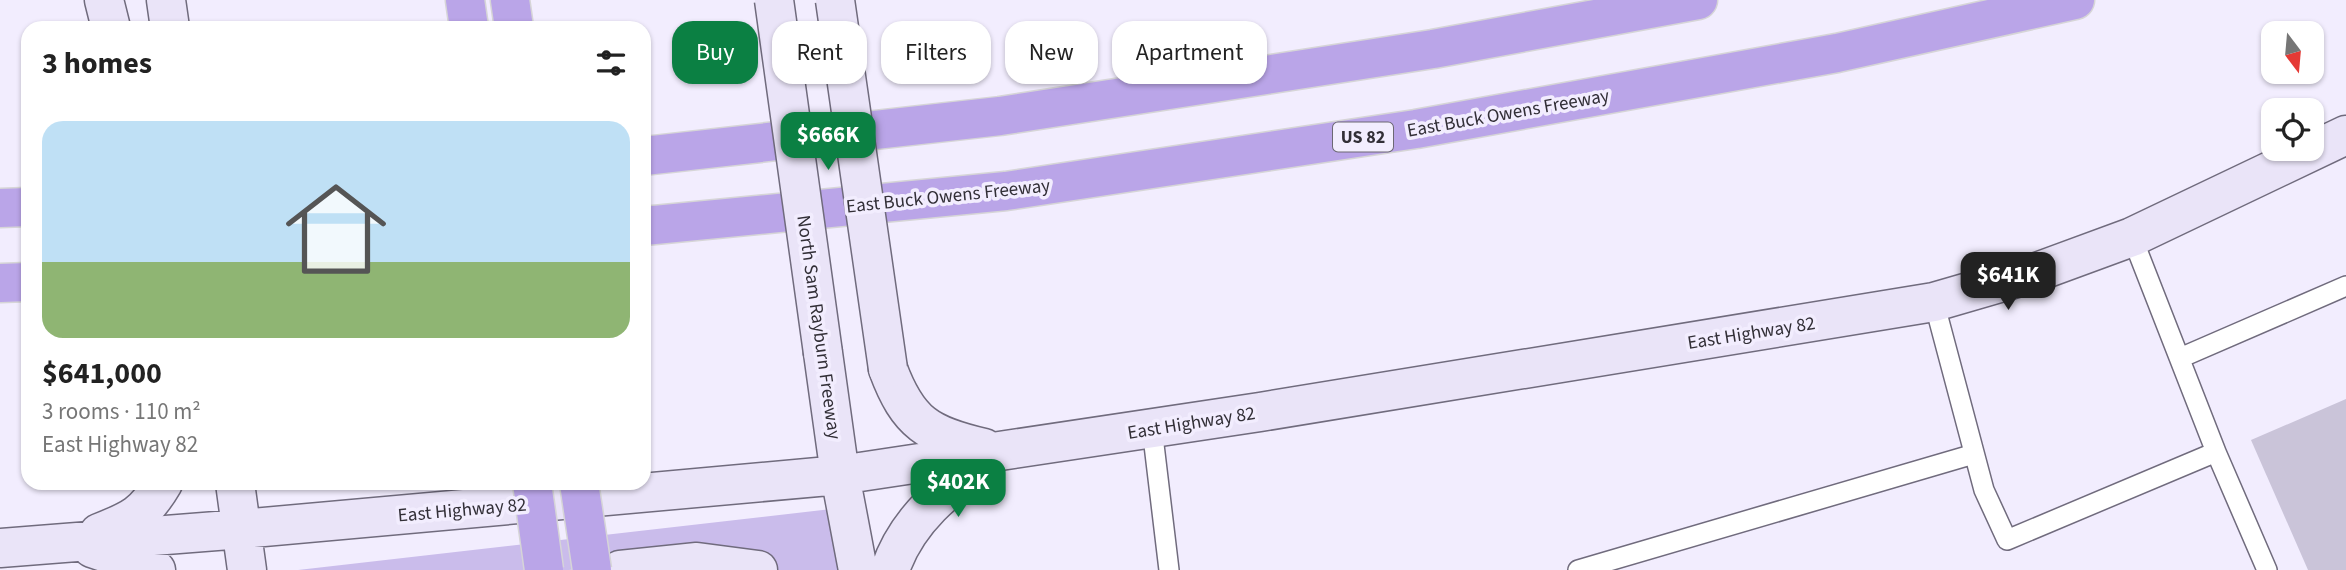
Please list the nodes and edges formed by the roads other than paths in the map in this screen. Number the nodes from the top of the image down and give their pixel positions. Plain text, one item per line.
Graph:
1 (104, 0) edge
2 (166, 0) edge
3 (465, 0) edge
4 (510, 0) edge
5 (774, 0) edge
6 (835, 0) edge
7 (1698, 0) edge
8 (2075, 0) edge
9 (109, 21) edge
10 (169, 21) edge
11 (468, 21) edge
12 (513, 21) edge
13 (2346, 135) edge
14 (651, 155) edge
15 (21, 207) edge
16 (0, 208) edge
17 (651, 225) edge
18 (2132, 237) junction
19 (21, 282) edge
20 (0, 283) edge
21 (2346, 286) edge
22 (1934, 302) junction
23 (2180, 358) junction
24 (1152, 428) junction
25 (999, 451) junction
26 (2217, 452) junction
27 (1974, 453) junction
28 (840, 475) junction
29 (159, 490) edge
30 (236, 490) edge
31 (533, 490) edge
32 (580, 490) edge
33 (242, 529) junction
34 (74, 542) junction
35 (0, 548) edge
36 (156, 570) edge
37 (247, 570) edge
38 (544, 570) edge
39 (592, 570) edge
40 (620, 570) edge
41 (758, 570) edge
42 (859, 570) edge
43 (890, 570) edge
44 (1169, 570) edge
45 (1578, 570) edge
46 (2267, 570) edge

1 - 9 main road
2 - 10 main road
3 - 11 highway
4 - 12 highway
5 - 28 main road, North Sam Rayburn Freeway, bridge
6 - 25 main road, bridge
7 - 14 highway
8 - 17 highway, East Buck Owens Freeway / US 82
13 - 18 main road, East Highway 82
15 - 16 highway
18 - 22 main road, East Highway 82
18 - 23 lane
19 - 20 highway
21 - 23 lane
22 - 24 main road, East Highway 82
22 - 27 lane
23 - 26 lane
24 - 25 main road, East Highway 82
24 - 44 lane
25 - 28 main road, East Highway 82
25 - 43 main road
26 - 27 lane
26 - 46 lane
27 - 45 lane
28 - 33 main road, East Highway 82
28 - 42 main road, North Sam Rayburn Freeway
29 - 34 main road
30 - 33 main road
31 - 38 highway, bridge
32 - 39 highway, bridge
33 - 34 main road, East Highway 82
33 - 37 main road
34 - 35 main road, East Highway 82
34 - 36 main road
40 - 41 main road

